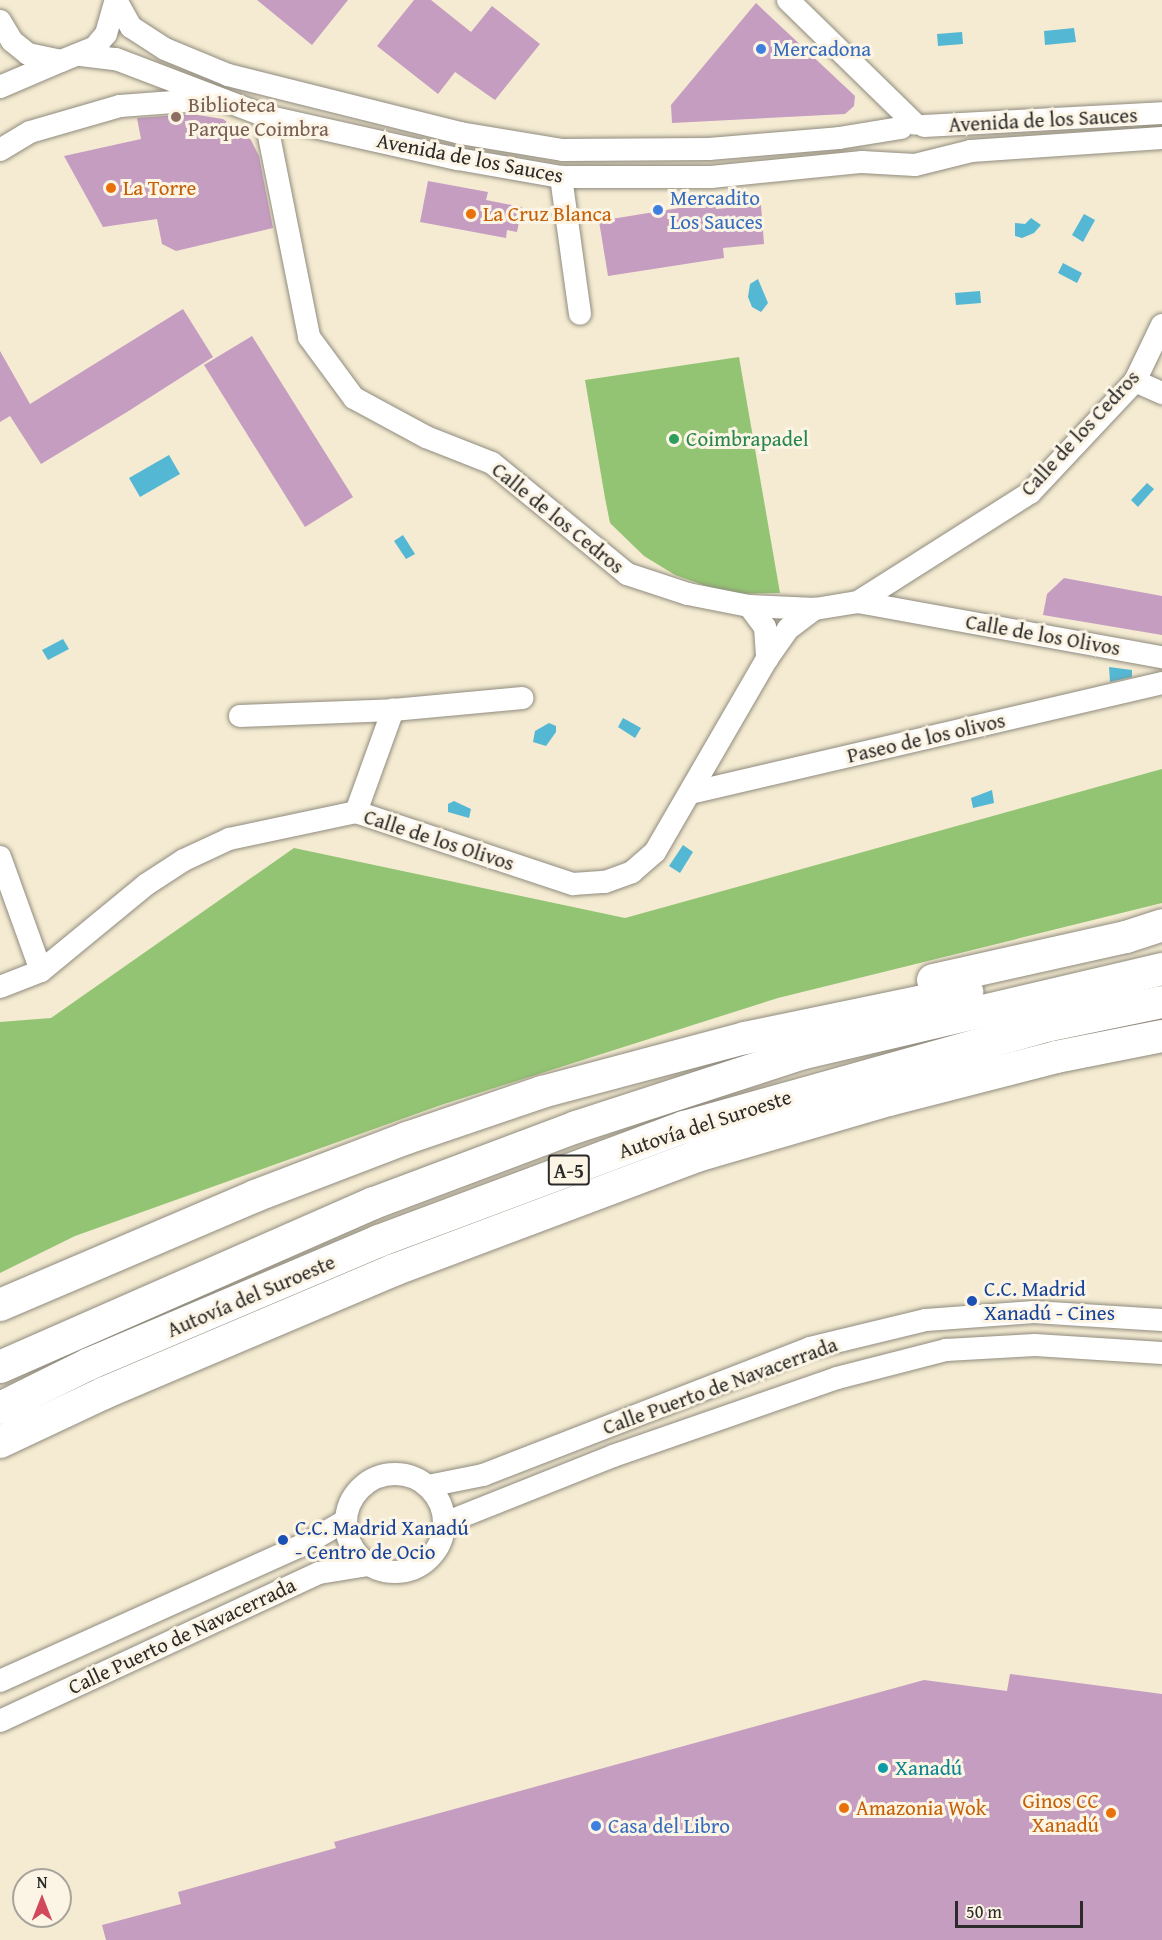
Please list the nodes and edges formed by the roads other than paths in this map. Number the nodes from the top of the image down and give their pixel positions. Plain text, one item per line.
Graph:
1 (116, 0) edge
2 (788, 0) edge
3 (0, 23) edge
4 (71, 58) junction
5 (0, 87) edge
6 (220, 99) junction
7 (1162, 113) edge
8 (265, 116) junction
9 (913, 126) junction
10 (1162, 138) edge
11 (0, 150) edge
12 (915, 162) junction
13 (561, 177) junction
14 (580, 314) dead end
15 (1162, 325) edge
16 (1135, 381) junction
17 (1162, 393) edge
18 (904, 573) junction
19 (858, 602) junction
20 (749, 606) junction
21 (815, 609) junction
22 (924, 614) junction
23 (1162, 657) edge
24 (767, 659) junction
25 (1162, 682) edge
26 (522, 698) dead end
27 (393, 710) junction
28 (240, 716) dead end
29 (690, 793) junction
30 (356, 812) junction
31 (0, 857) edge
32 (1162, 925) edge
33 (1162, 935) edge
34 (1126, 938) junction
35 (1162, 953) edge
36 (1162, 969) edge
37 (41, 971) junction
38 (0, 987) edge
39 (1162, 1002) edge
40 (1162, 1036) edge
41 (542, 1092) junction
42 (0, 1305) edge
43 (1162, 1320) edge
44 (1162, 1353) edge
45 (0, 1367) edge
46 (0, 1408) edge
47 (0, 1442) edge
48 (428, 1486) junction
49 (345, 1521) junction
50 (445, 1523) junction
51 (368, 1565) junction
52 (0, 1681) edge
53 (0, 1721) edge

1 - 4 street
1 - 9 street, Avenida de los Sauces
2 - 9 street
3 - 4 street, Avenida de los Sauces
4 - 5 street
4 - 6 street, Avenida de los Sauces
6 - 8 street, Avenida de los Sauces
6 - 11 street
7 - 9 street, Avenida de los Sauces
8 - 13 street, Avenida de los Sauces
8 - 20 street, Calle de los Cedros
9 - 12 street
9 - 12 street
10 - 12 street, Avenida de los Sauces
12 - 13 street, Avenida de los Sauces
13 - 14 street
15 - 16 street, Calle de los Cedros
16 - 17 street
16 - 18 street, Calle de los Cedros
18 - 19 street, Calle de los Cedros
18 - 22 street
19 - 21 street, Calle de los Cedros
19 - 22 street, Calle de los Olivos
20 - 21 street, Calle de los Cedros
20 - 24 street
21 - 24 street, Calle de los Olivos
22 - 23 street, Calle de los Olivos
24 - 29 street, Calle de los Olivos
25 - 29 street, Paseo de los olivos
26 - 27 street
27 - 28 street
27 - 30 street
29 - 30 street, Calle de los Olivos
30 - 37 street, Calle de los Olivos
31 - 37 street
32 - 34 highway
33 - 34 highway
34 - 41 highway
35 - 41 highway
36 - 45 highway, Autovía del Suroeste / A-5
37 - 38 street, Calle de los Olivos
39 - 46 highway, Autovía del Suroeste / A-5
40 - 47 highway
41 - 42 highway
43 - 48 street, Calle Puerto de Navacerrada
44 - 50 street, Calle Puerto de Navacerrada
48 - 49 street
48 - 50 street
49 - 51 street
49 - 52 street, Calle Puerto de Navacerrada
50 - 51 street
51 - 53 street, Calle Puerto de Navacerrada

